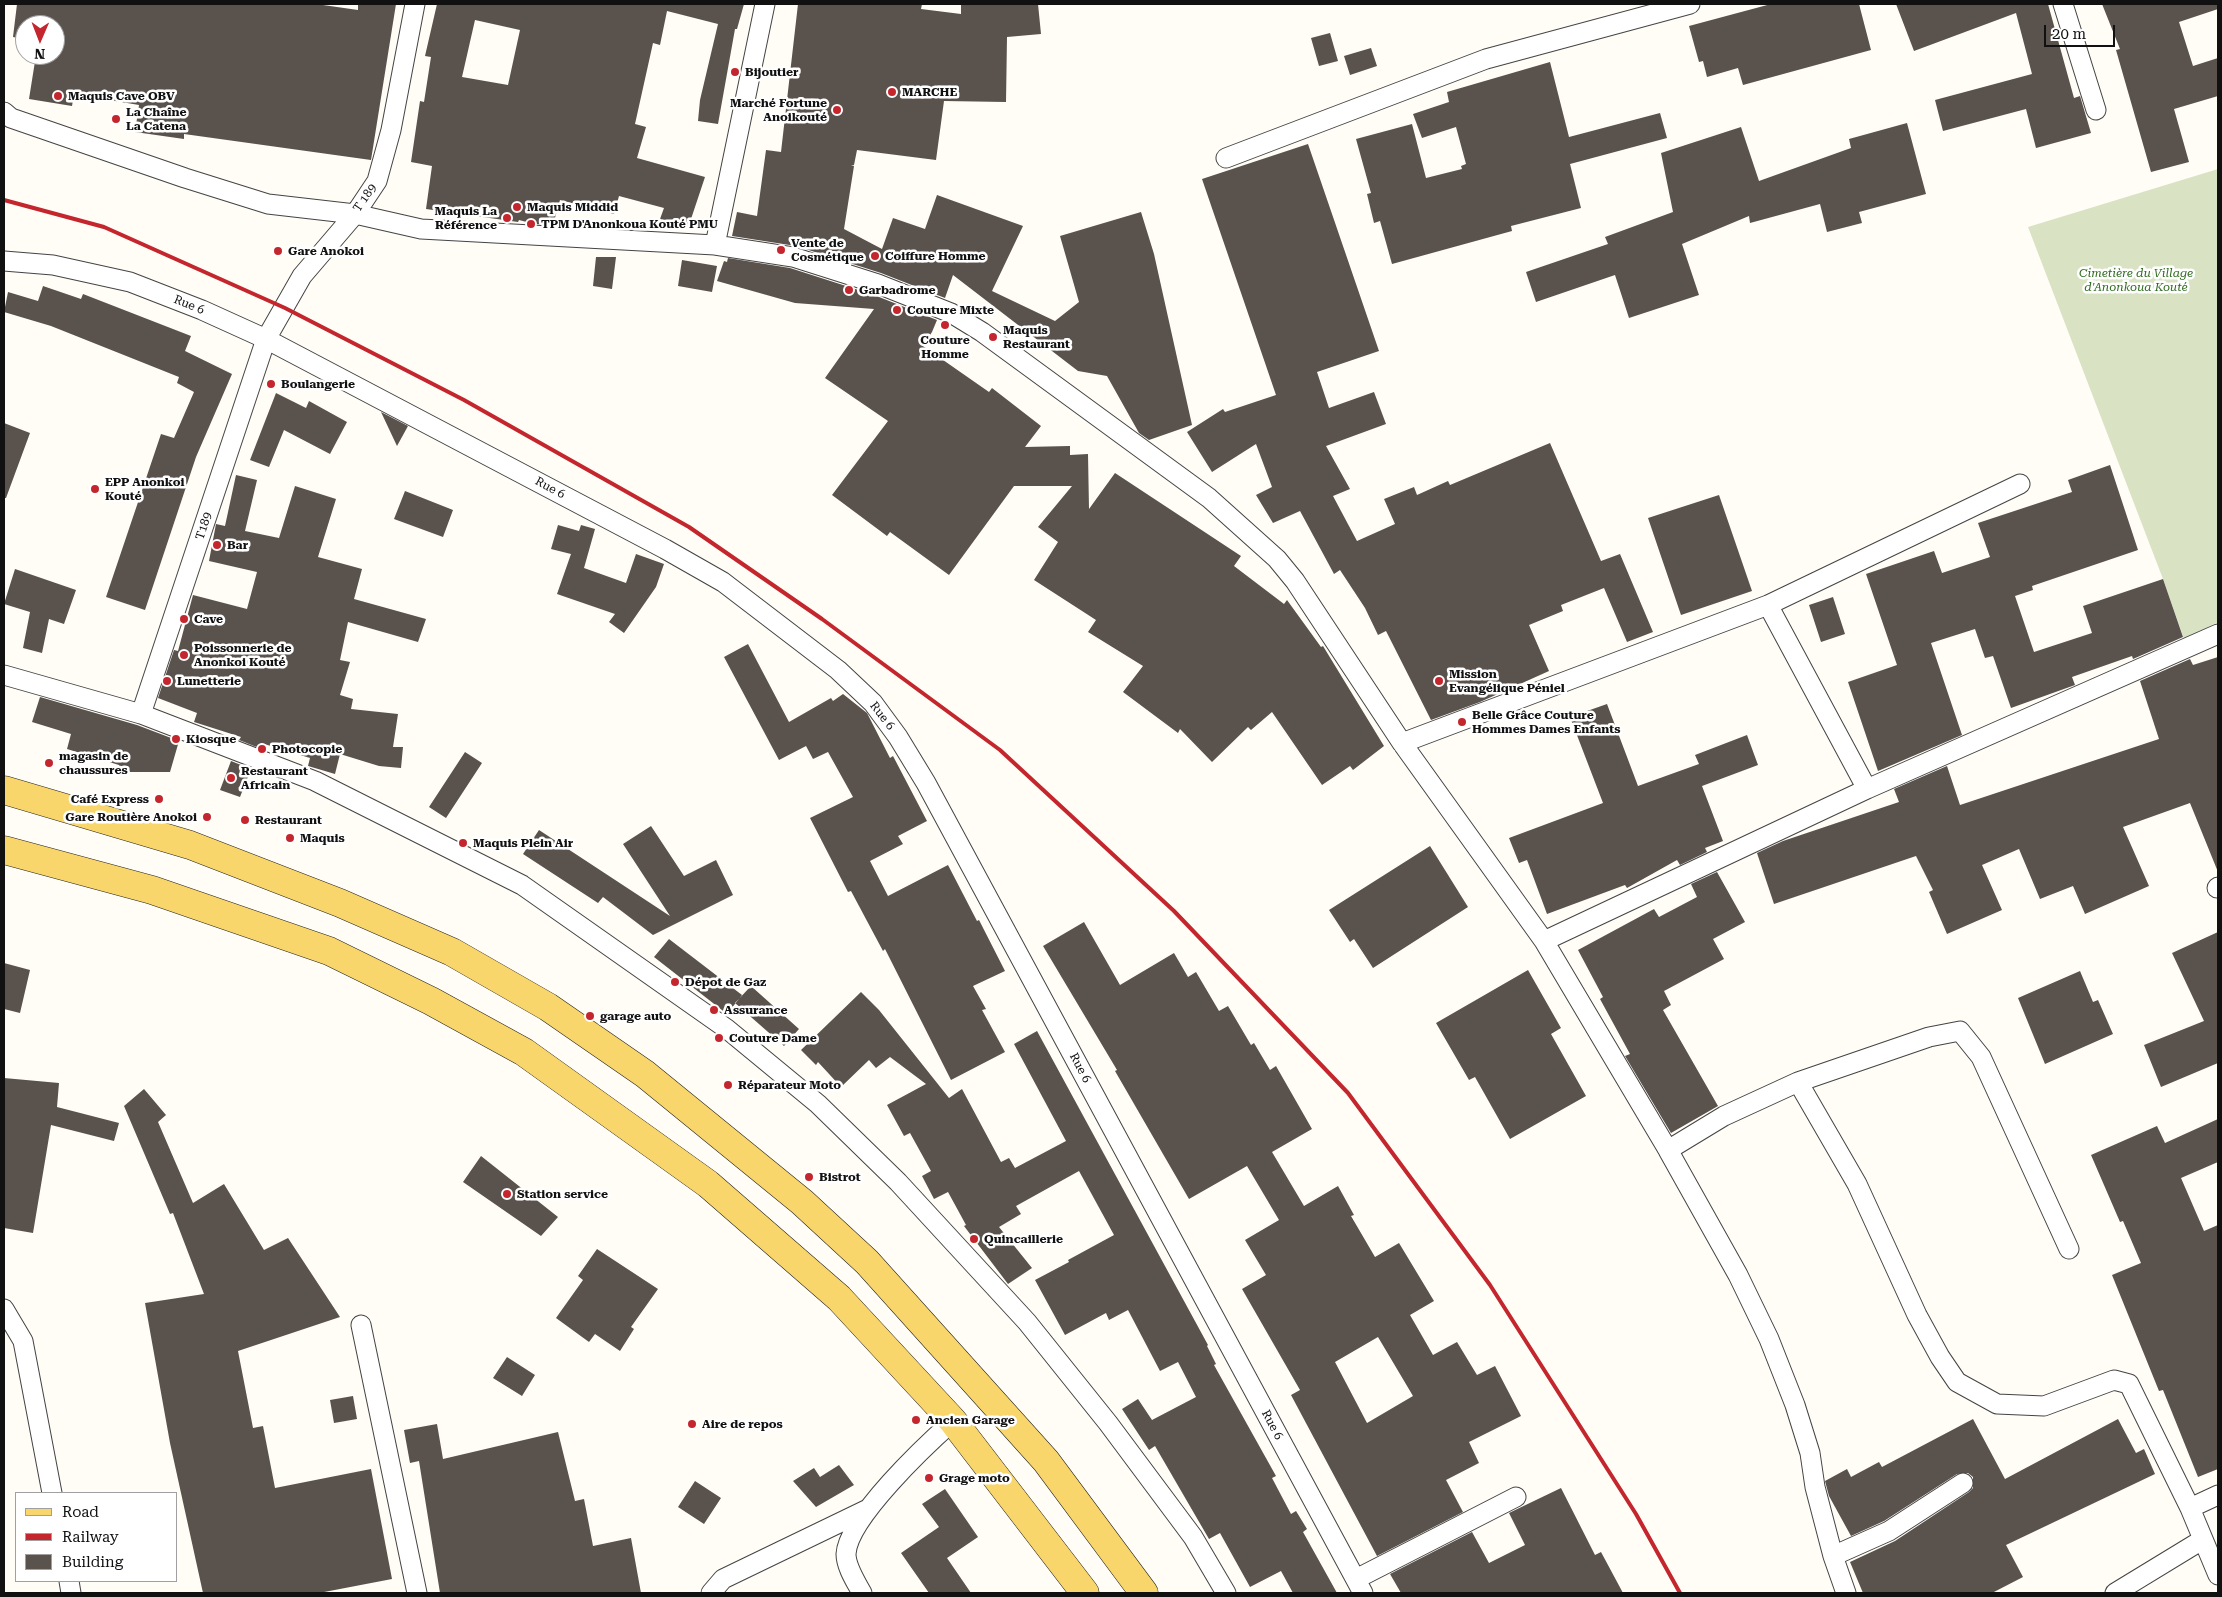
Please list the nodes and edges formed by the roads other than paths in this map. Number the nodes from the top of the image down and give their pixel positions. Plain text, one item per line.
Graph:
1 (415, 4) edge
2 (765, 4) edge
3 (1690, 4) edge
4 (2063, 4) edge
5 (2096, 110) dead end
6 (4, 112) edge
7 (1226, 158) dead end
8 (355, 214) junction
9 (715, 245) junction
10 (4, 261) edge
11 (266, 339) junction
12 (2020, 484) dead end
13 (1768, 605) junction
14 (2218, 634) edge
15 (4, 675) edge
16 (141, 714) junction
17 (1402, 743) junction
18 (1867, 789) junction
19 (4, 790) edge
20 (4, 850) edge
21 (1544, 941) junction
22 (1798, 1082) junction
23 (1668, 1150) junction
24 (2069, 1249) dead end
25 (4, 1309) edge
26 (362, 1326) dead end
27 (953, 1421) junction
28 (1963, 1483) dead end
29 (52, 1492) edge
30 (2218, 1495) edge
31 (1516, 1497) dead end
32 (2190, 1508) junction
33 (868, 1509) junction
34 (2202, 1540) junction
35 (1833, 1556) junction
36 (2218, 1576) edge
37 (1359, 1586) edge
38 (417, 1593) edge
39 (712, 1593) edge
40 (862, 1593) edge
41 (1084, 1593) edge
42 (1144, 1593) edge
43 (1226, 1593) edge
44 (1846, 1593) edge
45 (2115, 1593) edge

1 - 8 street, T 189
2 - 9 street
3 - 7 street
4 - 5 street
6 - 8 street
8 - 9 street
8 - 11 street, T 189
9 - 17 street
10 - 11 street, Rue 6
11 - 16 street, T189
11 - 37 street, Rue 6
12 - 13 street
13 - 17 street
13 - 18 street
14 - 18 street
15 - 16 street
16 - 43 street
17 - 21 street
18 - 21 street
19 - 42 main road
20 - 27 main road
21 - 23 street
22 - 23 street
22 - 24 street
22 - 32 street
23 - 35 street
25 - 29 street
26 - 38 street
27 - 33 street
27 - 41 main road
28 - 35 street
30 - 32 street
31 - 37 street
32 - 34 street
33 - 39 street
33 - 40 street
34 - 36 street
34 - 45 street
35 - 44 street

